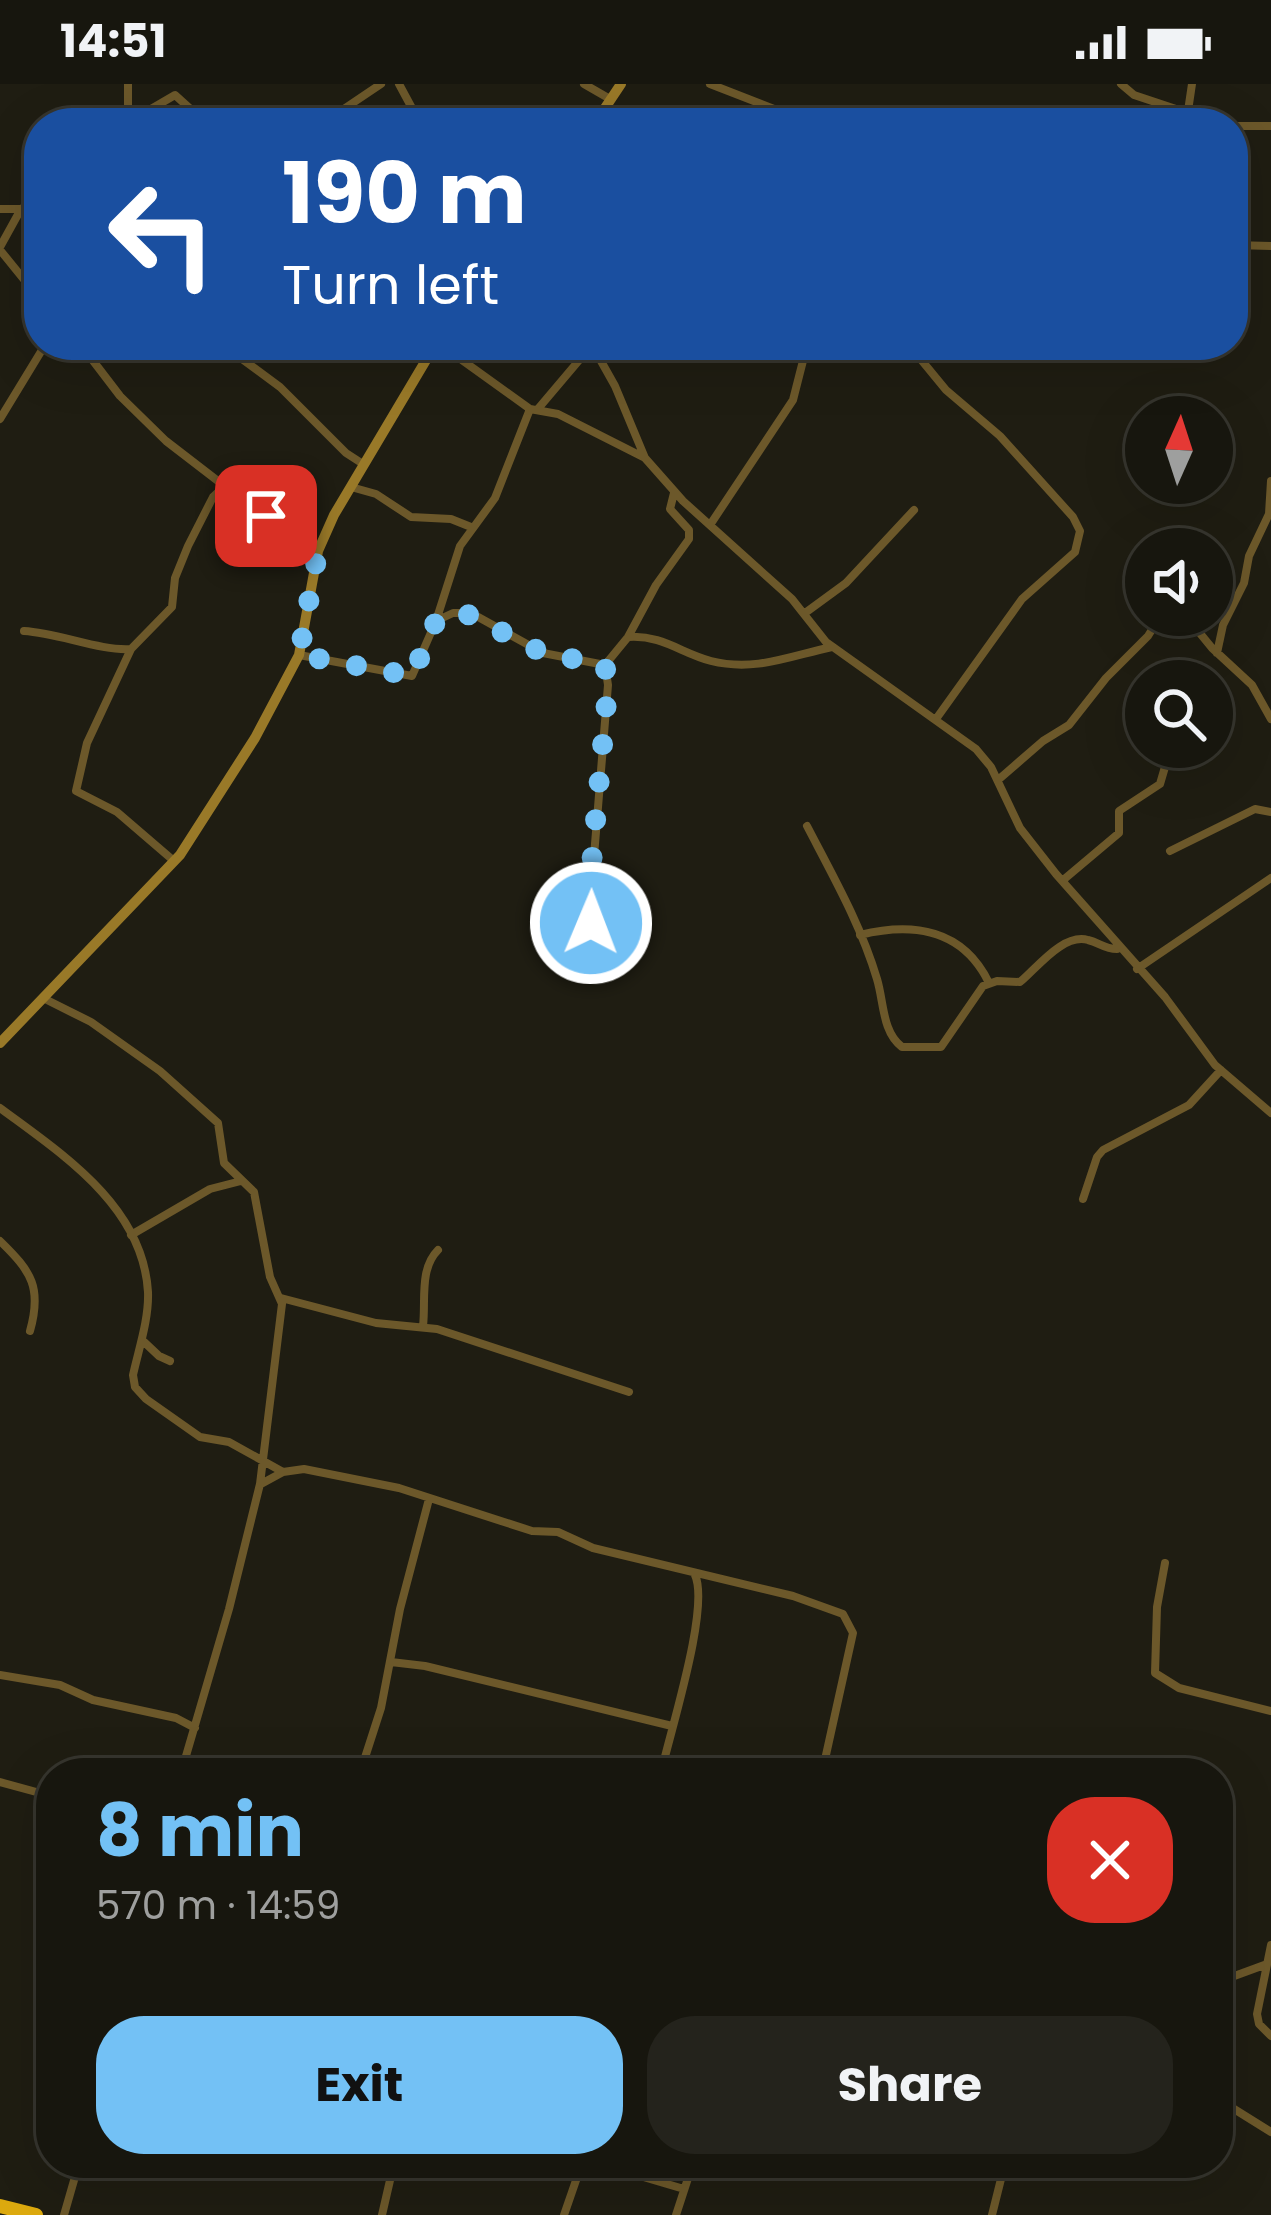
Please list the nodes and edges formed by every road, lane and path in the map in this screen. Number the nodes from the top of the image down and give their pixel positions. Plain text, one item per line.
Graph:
1 (381, 84) edge
2 (621, 84) edge
3 (710, 84) edge
4 (1121, 84) edge
5 (587, 85) edge
6 (610, 100) junction
7 (152, 108) edge
8 (190, 108) edge
9 (345, 108) edge
10 (605, 108) edge
11 (772, 108) edge
12 (1174, 108) edge
13 (24, 207) edge
14 (0, 209) edge
15 (21, 209) junction
16 (1, 253) edge
17 (24, 280) edge
18 (36, 360) edge
19 (93, 360) edge
20 (244, 360) edge
21 (429, 360) edge
22 (460, 360) edge
23 (578, 360) edge
24 (600, 360) edge
25 (803, 360) edge
26 (921, 360) edge
27 (533, 410) junction
28 (0, 419) edge
29 (645, 458) junction
30 (363, 464) junction
31 (1271, 481) edge
32 (226, 484) junction
33 (351, 486) junction
34 (675, 492) junction
35 (914, 510) dead end
36 (710, 525) junction
37 (471, 527) junction
38 (318, 551) junction
39 (805, 613) junction
40 (436, 621) junction
41 (24, 631) dead end
42 (1148, 636) edge
43 (1202, 636) edge
44 (628, 638) junction
45 (832, 647) junction
46 (131, 649) junction
47 (1216, 653) junction
48 (299, 655) junction
49 (605, 665) junction
50 (1266, 700) edge
51 (936, 719) junction
52 (1271, 719) edge
53 (1165, 768) edge
54 (998, 780) junction
55 (1271, 812) edge
56 (807, 826) dead end
57 (1170, 851) dead end
58 (175, 861) junction
59 (1271, 878) edge
60 (1062, 881) junction
61 (860, 934) junction
62 (1119, 949) junction
63 (608, 956) dead end
64 (1137, 970) junction
65 (989, 982) junction
66 (43, 998) junction
67 (0, 1043) edge
68 (1221, 1070) junction
69 (0, 1108) edge
70 (1271, 1113) edge
71 (242, 1181) junction
72 (1083, 1199) dead end
73 (131, 1235) junction
74 (4, 1245) edge
75 (437, 1250) dead end
76 (0, 1258) edge
77 (280, 1298) junction
78 (423, 1326) junction
79 (30, 1331) dead end
80 (141, 1339) junction
81 (170, 1361) dead end
82 (629, 1391) dead end
83 (262, 1461) junction
84 (283, 1472) junction
85 (260, 1484) junction
86 (429, 1499) junction
87 (1165, 1563) dead end
88 (694, 1574) junction
89 (391, 1662) junction
90 (0, 1675) edge
91 (1271, 1712) edge
92 (672, 1726) junction
93 (195, 1728) junction
94 (186, 1758) edge
95 (365, 1758) edge
96 (665, 1758) edge
97 (824, 1758) edge
98 (0, 1782) edge
99 (36, 1792) edge
100 (1271, 1945) edge
101 (1267, 1964) junction
102 (1233, 1976) edge
103 (1271, 2036) edge
104 (1233, 2108) edge
105 (1271, 2132) edge
106 (75, 2178) edge
107 (391, 2178) edge
108 (577, 2178) edge
109 (647, 2178) edge
110 (688, 2178) edge
111 (1001, 2178) edge
112 (685, 2189) junction
113 (7, 2210) edge
114 (35, 2215) edge
115 (64, 2215) edge
116 (382, 2215) edge
117 (564, 2215) edge
118 (676, 2215) edge
119 (992, 2215) edge

1 - 9 street
2 - 6 main road
3 - 11 street
4 - 12 street
5 - 6 street
6 - 10 main road
7 - 8 street
13 - 15 street
14 - 15 street
15 - 16 street
16 - 17 street
18 - 28 street
19 - 32 street
20 - 30 street
21 - 30 main road
22 - 27 street
23 - 27 street
24 - 29 street
25 - 36 street
26 - 51 street
27 - 29 street
27 - 37 street
29 - 34 street
30 - 33 main road
31 - 47 street
32 - 38 street
32 - 46 street
33 - 37 street
33 - 38 main road
34 - 36 street
34 - 44 street
35 - 39 street
36 - 39 street
37 - 40 street
38 - 48 main road
39 - 45 street
40 - 48 street
40 - 49 street
41 - 46 street
42 - 54 street
43 - 47 street
44 - 45 street
44 - 49 street
45 - 51 street
46 - 58 street
47 - 50 street
48 - 58 main road
49 - 63 street
50 - 52 street
51 - 54 street
53 - 60 street
54 - 60 street
55 - 57 street
56 - 61 street
58 - 66 main road
59 - 64 street
60 - 62 street
61 - 65 street
61 - 65 street
62 - 64 street
62 - 65 street
64 - 68 street
66 - 67 main road
66 - 71 street
68 - 70 street
68 - 72 street
69 - 73 street
71 - 73 street
71 - 77 street
73 - 80 street
74 - 76 street
74 - 79 street
75 - 78 street
77 - 78 street
77 - 83 street
78 - 82 street
80 - 81 street
80 - 83 street
83 - 84 street
83 - 85 street
84 - 85 street
84 - 86 street
85 - 93 street
86 - 88 street
86 - 89 street
87 - 91 street
88 - 92 street
88 - 97 street
89 - 92 street
89 - 95 street
90 - 93 street
92 - 96 street
93 - 94 street
98 - 99 street
100 - 101 street
101 - 102 street
101 - 103 street
104 - 105 street
106 - 115 street
107 - 116 street
108 - 117 street
109 - 112 street
110 - 112 street
111 - 119 street
112 - 118 street
113 - 114 highway

